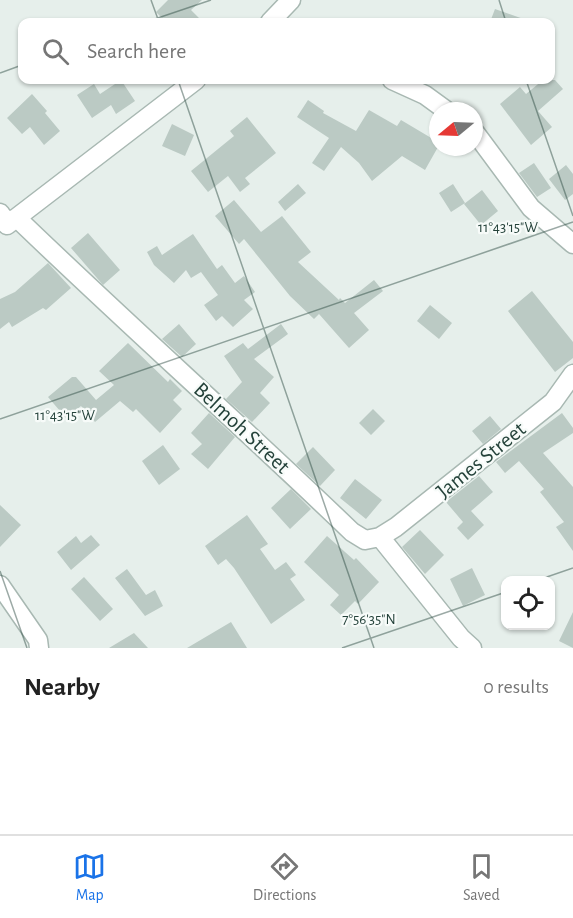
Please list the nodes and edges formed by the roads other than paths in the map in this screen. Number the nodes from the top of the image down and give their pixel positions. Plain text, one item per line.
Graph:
1 (291, 0) edge
2 (274, 18) edge
3 (191, 84) edge
4 (401, 84) edge
5 (435, 102) edge
6 (483, 143) edge
7 (4, 221) edge
8 (573, 244) edge
9 (573, 374) edge
10 (380, 537) junction
11 (0, 585) edge
12 (39, 648) edge
13 (472, 648) edge

1 - 2 street
3 - 7 street
4 - 5 street
6 - 8 street
7 - 10 street, Belmoh Street
9 - 10 street, James Street
10 - 13 street
11 - 12 street

